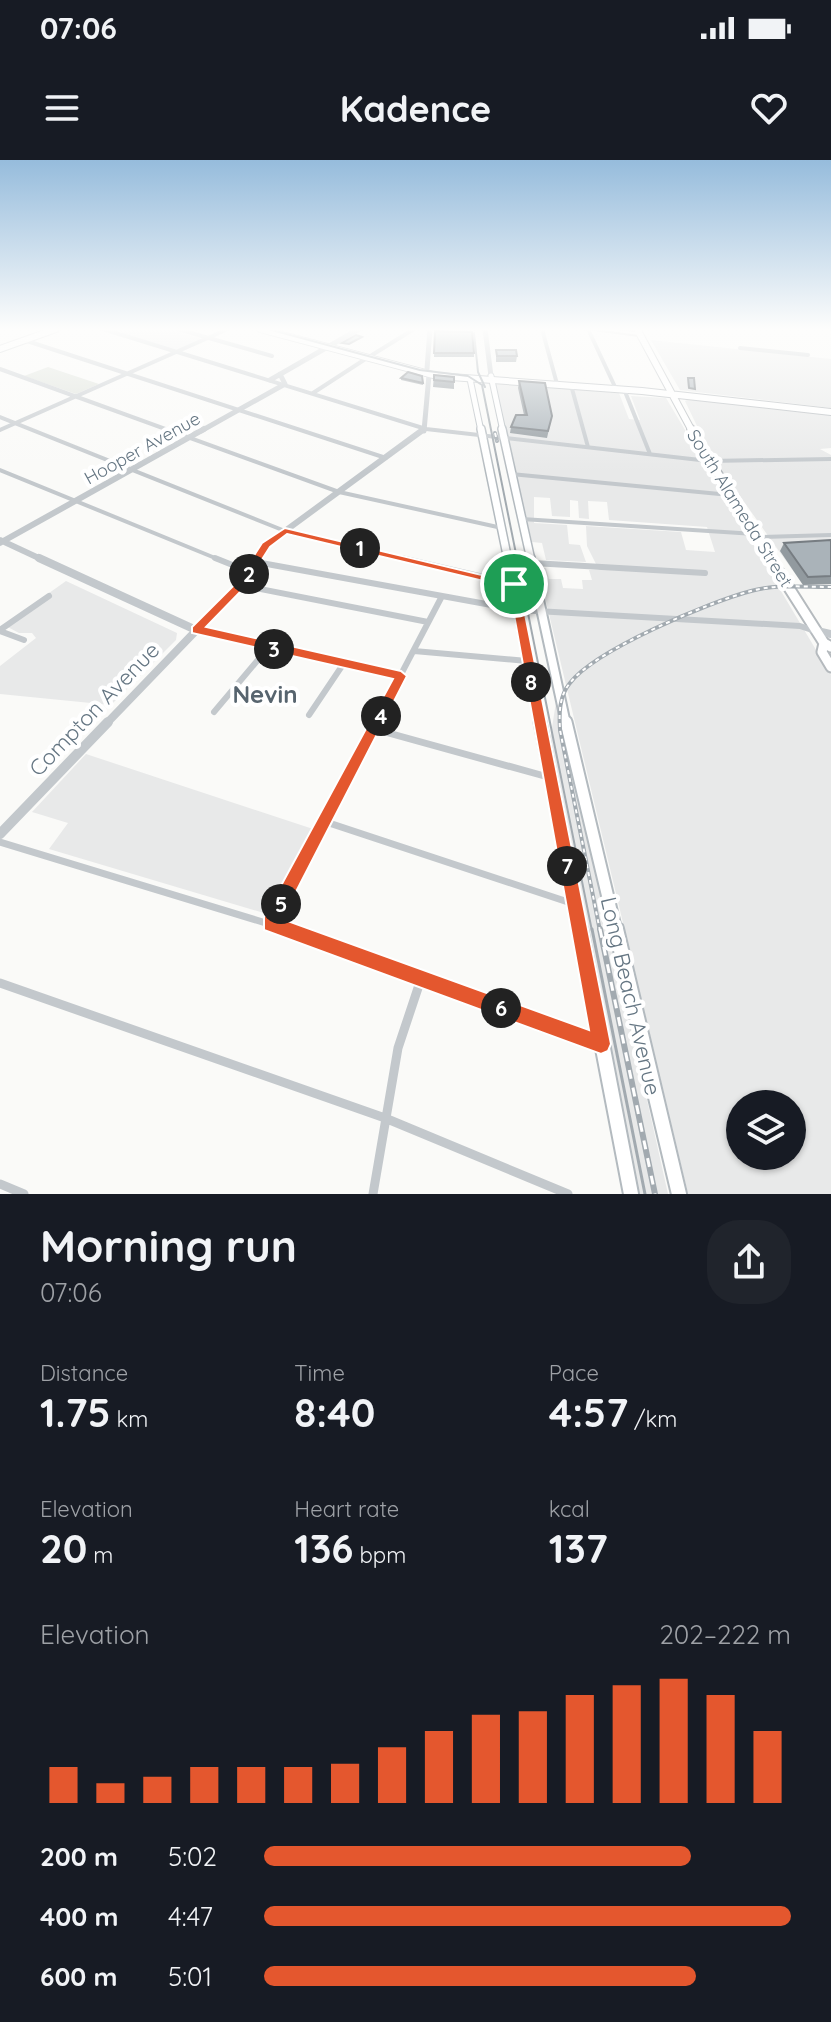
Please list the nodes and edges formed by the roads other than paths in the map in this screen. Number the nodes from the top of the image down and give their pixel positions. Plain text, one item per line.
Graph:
1 (22, 377) edge
2 (119, 377) edge
3 (141, 377) edge
4 (261, 377) edge
5 (275, 377) edge
6 (282, 377) edge
7 (337, 377) edge
8 (428, 377) edge
9 (456, 377) edge
10 (478, 377) edge
11 (488, 377) edge
12 (555, 377) edge
13 (614, 377) edge
14 (663, 377) edge
15 (491, 378) junction
16 (270, 380) junction
17 (470, 380) junction
18 (285, 384) junction
19 (557, 384) junction
20 (571, 385) junction
21 (620, 389) junction
22 (313, 393) junction
23 (672, 394) junction
24 (76, 397) junction
25 (241, 409) junction
26 (831, 412) edge
27 (0, 417) edge
28 (16, 423) junction
29 (426, 429) junction
30 (0, 430) edge
31 (483, 436) junction
32 (192, 437) junction
33 (503, 438) junction
34 (588, 447) junction
35 (650, 454) junction
36 (386, 459) junction
37 (831, 459) edge
38 (709, 461) junction
39 (135, 469) junction
40 (0, 470) edge
41 (511, 474) junction
42 (339, 492) junction
43 (730, 495) junction
44 (75, 501) junction
45 (522, 519) junction
46 (502, 528) junction
47 (285, 531) junction
48 (757, 535) junction
49 (831, 535) edge
50 (1, 541) edge
51 (256, 562) junction
52 (533, 563) junction
53 (250, 572) junction
54 (705, 573) dead end
55 (514, 584) junction
56 (240, 585) junction
57 (49, 596) dead end
58 (441, 598) junction
59 (519, 610) junction
60 (543, 612) junction
61 (428, 622) junction
62 (196, 630) junction
63 (0, 631) edge
64 (817, 631) junction
65 (24, 640) dead end
66 (829, 641) edge
67 (268, 648) junction
68 (414, 651) junction
69 (527, 661) junction
70 (344, 663) junction
71 (831, 667) edge
72 (401, 676) junction
73 (214, 712) dead end
74 (309, 715) dead end
75 (374, 729) junction
76 (548, 777) junction
77 (326, 822) junction
78 (0, 834) edge
79 (0, 842) edge
80 (574, 904) junction
81 (270, 923) junction
82 (421, 979) junction
83 (0, 983) edge
84 (601, 1044) junction
85 (385, 1118) junction
86 (0, 1184) edge
87 (24, 1194) edge
88 (373, 1194) edge
89 (568, 1194) edge
90 (631, 1194) edge
91 (679, 1194) edge

1 - 24 street
2 - 24 street
3 - 25 street
4 - 16 street
5 - 16 street
6 - 18 street
7 - 22 street
8 - 29 street
9 - 17 main road
10 - 17 main road
11 - 15 main road
12 - 19 street
13 - 21 street
14 - 23 main road, South Alameda Street
15 - 17 main road
15 - 19 main road
15 - 33 main road, Long Beach Avenue
16 - 18 street
17 - 31 main road, Long Beach Avenue
18 - 22 street
18 - 25 street, Hooper Avenue
19 - 20 main road
20 - 21 main road
20 - 34 street
21 - 23 main road
21 - 35 street
22 - 29 street
23 - 26 main road
23 - 38 main road, South Alameda Street
24 - 28 street
24 - 32 street
25 - 32 street, Hooper Avenue
25 - 36 street
27 - 28 street
28 - 30 street
28 - 39 street
29 - 31 street
29 - 36 street, Compton Avenue
31 - 33 street
31 - 46 main road, Long Beach Avenue
32 - 39 street, Hooper Avenue
32 - 42 street
33 - 34 street
33 - 41 main road, Long Beach Avenue
34 - 35 street
35 - 38 street
36 - 42 street, Compton Avenue
37 - 38 street
38 - 43 main road, South Alameda Street
39 - 44 street, Hooper Avenue
39 - 47 street
40 - 44 street
41 - 43 street
41 - 45 main road, Long Beach Avenue
42 - 46 street
42 - 47 street, Compton Avenue
43 - 48 main road, South Alameda Street
44 - 50 street, Hooper Avenue
44 - 53 street
45 - 48 street
45 - 52 main road, Long Beach Avenue
46 - 55 main road, Long Beach Avenue
47 - 51 street, Compton Avenue
47 - 55 street
48 - 49 street
48 - 64 main road, South Alameda Street
50 - 62 street
51 - 53 street, Compton Avenue
51 - 58 street
52 - 54 street
52 - 60 main road, Long Beach Avenue
53 - 56 street, Compton Avenue
55 - 59 main road, Long Beach Avenue
56 - 61 street
56 - 62 street, Compton Avenue
57 - 63 street
58 - 59 street
58 - 61 street
59 - 60 street
59 - 69 main road, Long Beach Avenue
60 - 64 street
60 - 91 main road, Long Beach Avenue
61 - 68 street
62 - 67 street
62 - 78 street, Compton Avenue
63 - 65 street
64 - 66 main road, South Alameda Street
66 - 71 main road, South Alameda Street
67 - 70 street
67 - 73 street
68 - 69 street
68 - 72 street
69 - 76 main road, Long Beach Avenue
70 - 72 street
70 - 74 street
72 - 75 street
75 - 76 street
75 - 77 street
76 - 80 main road, Long Beach Avenue
77 - 80 street
77 - 81 street
79 - 81 street
80 - 84 main road, Long Beach Avenue
81 - 82 street
82 - 84 street
82 - 85 street
83 - 85 street
84 - 90 main road, Long Beach Avenue
85 - 88 street
85 - 89 street
86 - 87 street

